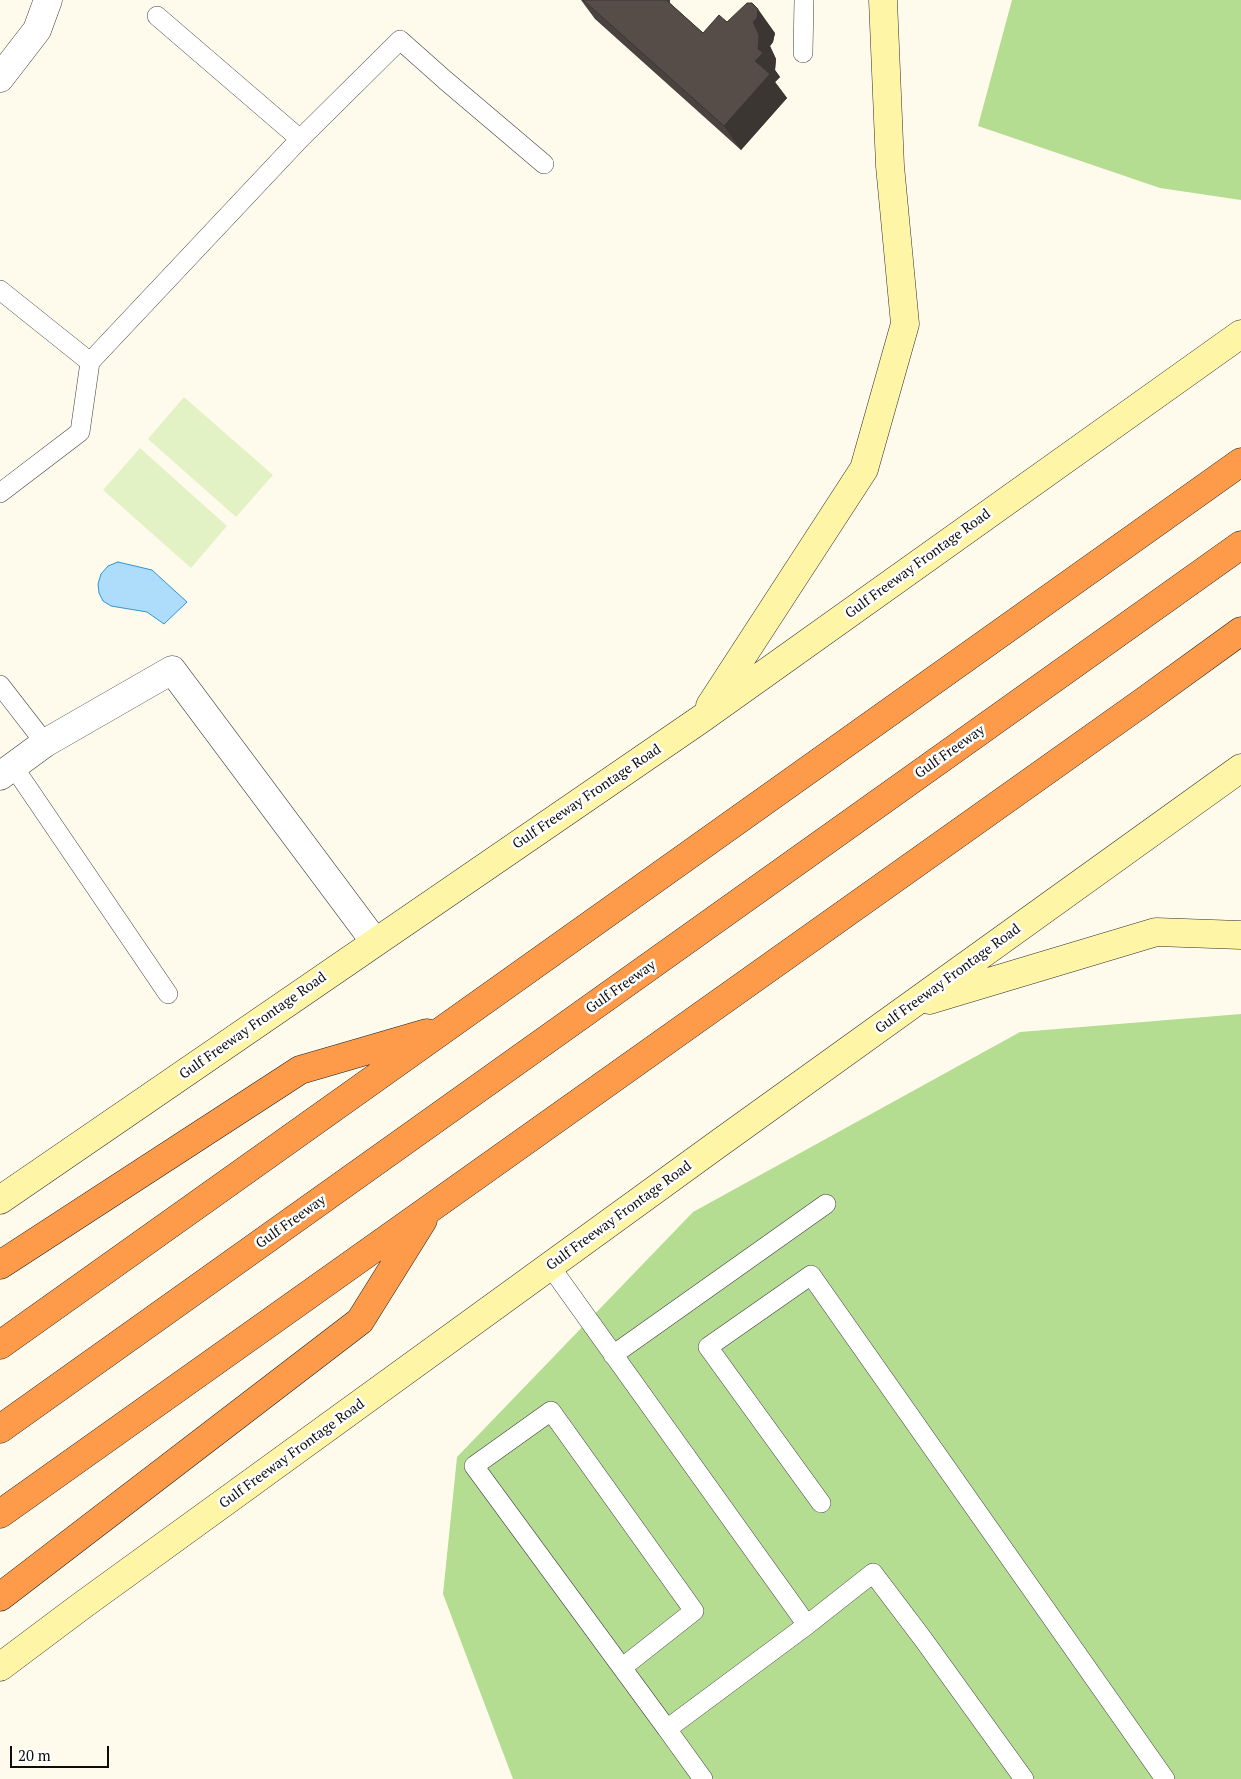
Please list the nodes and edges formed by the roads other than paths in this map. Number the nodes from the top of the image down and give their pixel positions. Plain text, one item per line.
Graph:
1 (48, 0) edge
2 (804, 0) edge
3 (883, 0) edge
4 (157, 16) dead end
5 (803, 53) dead end
6 (0, 78) edge
7 (300, 140) junction
8 (544, 164) dead end
9 (0, 290) edge
10 (1241, 334) edge
11 (90, 362) junction
12 (1241, 462) edge
13 (0, 493) edge
14 (1241, 545) edge
15 (1241, 630) edge
16 (0, 686) edge
17 (701, 719) junction
18 (45, 743) junction
19 (1241, 768) edge
20 (7, 772) edge
21 (1241, 936) edge
22 (375, 942) junction
23 (168, 994) dead end
24 (909, 1006) junction
25 (448, 1027) junction
26 (0, 1200) edge
27 (826, 1204) dead end
28 (431, 1208) junction
29 (0, 1265) edge
30 (550, 1266) junction
31 (0, 1345) edge
32 (613, 1355) junction
33 (0, 1429) edge
34 (821, 1503) dead end
35 (0, 1514) edge
36 (0, 1597) edge
37 (807, 1625) junction
38 (0, 1667) edge
39 (623, 1667) junction
40 (667, 1729) junction
41 (703, 1779) edge
42 (1024, 1779) edge
43 (1165, 1779) edge

1 - 6 street
2 - 5 lane
3 - 17 main road
4 - 7 lane
7 - 8 lane
7 - 11 lane
9 - 11 lane
10 - 17 main road, Gulf Freeway Frontage Road
11 - 13 lane
12 - 25 highway
14 - 33 highway, Gulf Freeway
15 - 28 highway
16 - 18 lane
17 - 22 main road, Gulf Freeway Frontage Road
18 - 20 street
18 - 22 street
19 - 24 main road, Gulf Freeway Frontage Road
20 - 23 lane
21 - 24 main road
22 - 26 main road, Gulf Freeway Frontage Road
24 - 30 main road, Gulf Freeway Frontage Road
25 - 29 highway
25 - 31 highway
27 - 32 lane
28 - 35 highway
28 - 36 highway
30 - 32 lane
30 - 38 main road, Gulf Freeway Frontage Road
32 - 37 lane
34 - 43 lane
37 - 40 lane
37 - 42 lane
39 - 39 lane
39 - 40 lane
40 - 41 lane

